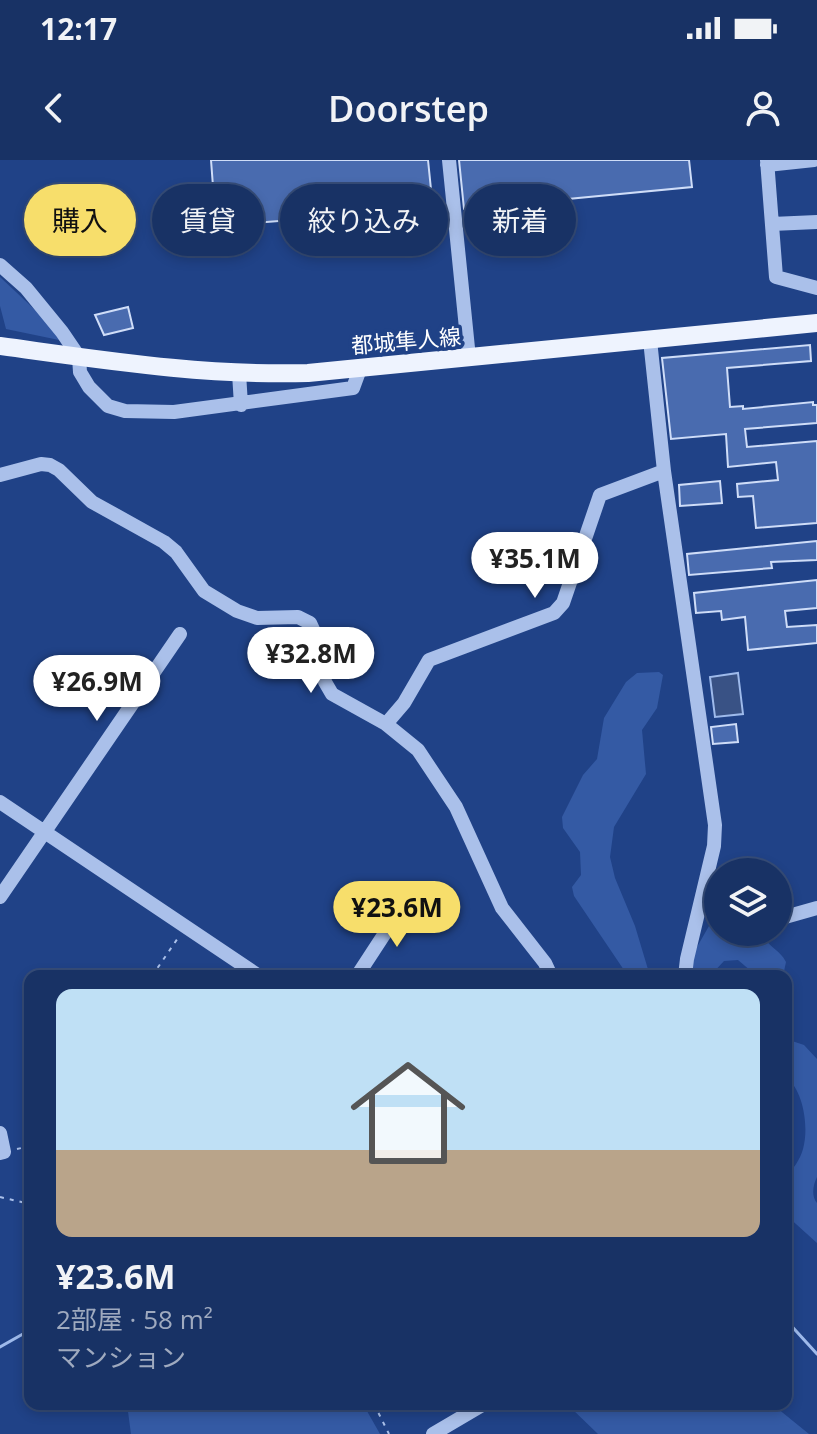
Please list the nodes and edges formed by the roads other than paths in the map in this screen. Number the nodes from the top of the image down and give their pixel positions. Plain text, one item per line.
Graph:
1 (449, 160) edge
2 (814, 160) edge
3 (767, 162) edge
4 (817, 222) edge
5 (772, 224) junction
6 (0, 265) edge
7 (817, 288) edge
8 (817, 323) edge
9 (650, 340) junction
10 (0, 346) edge
11 (79, 357) junction
12 (469, 358) junction
13 (360, 369) junction
14 (239, 373) junction
15 (241, 405) junction
16 (664, 471) junction
17 (0, 475) edge
18 (180, 634) dead end
19 (386, 724) junction
20 (0, 802) edge
21 (46, 832) junction
22 (714, 846) junction
23 (716, 858) edge
24 (0, 897) edge
25 (406, 901) dead end
26 (817, 908) edge
27 (792, 915) edge
28 (250, 970) edge
29 (361, 970) edge
30 (548, 970) edge
31 (686, 970) edge
32 (0, 1133) edge
33 (0, 1153) edge
34 (474, 1410) edge
35 (433, 1434) edge

1 - 12 street
2 - 3 street
3 - 5 street
4 - 5 street
5 - 7 street
6 - 11 street
8 - 9 main road, 都城隼人線
9 - 12 main road, 都城隼人線
9 - 16 street
10 - 11 main road, 都城隼人線
11 - 14 main road, 都城隼人線
11 - 15 street
12 - 13 main road, 都城隼人線
13 - 14 main road, 都城隼人線
13 - 15 street
14 - 15 street
16 - 19 street
16 - 22 street
17 - 19 street
18 - 21 street
19 - 30 street
20 - 21 street
21 - 24 street
21 - 28 street
22 - 23 street
22 - 31 street
25 - 29 street
26 - 27 street
32 - 33 street
34 - 35 street

